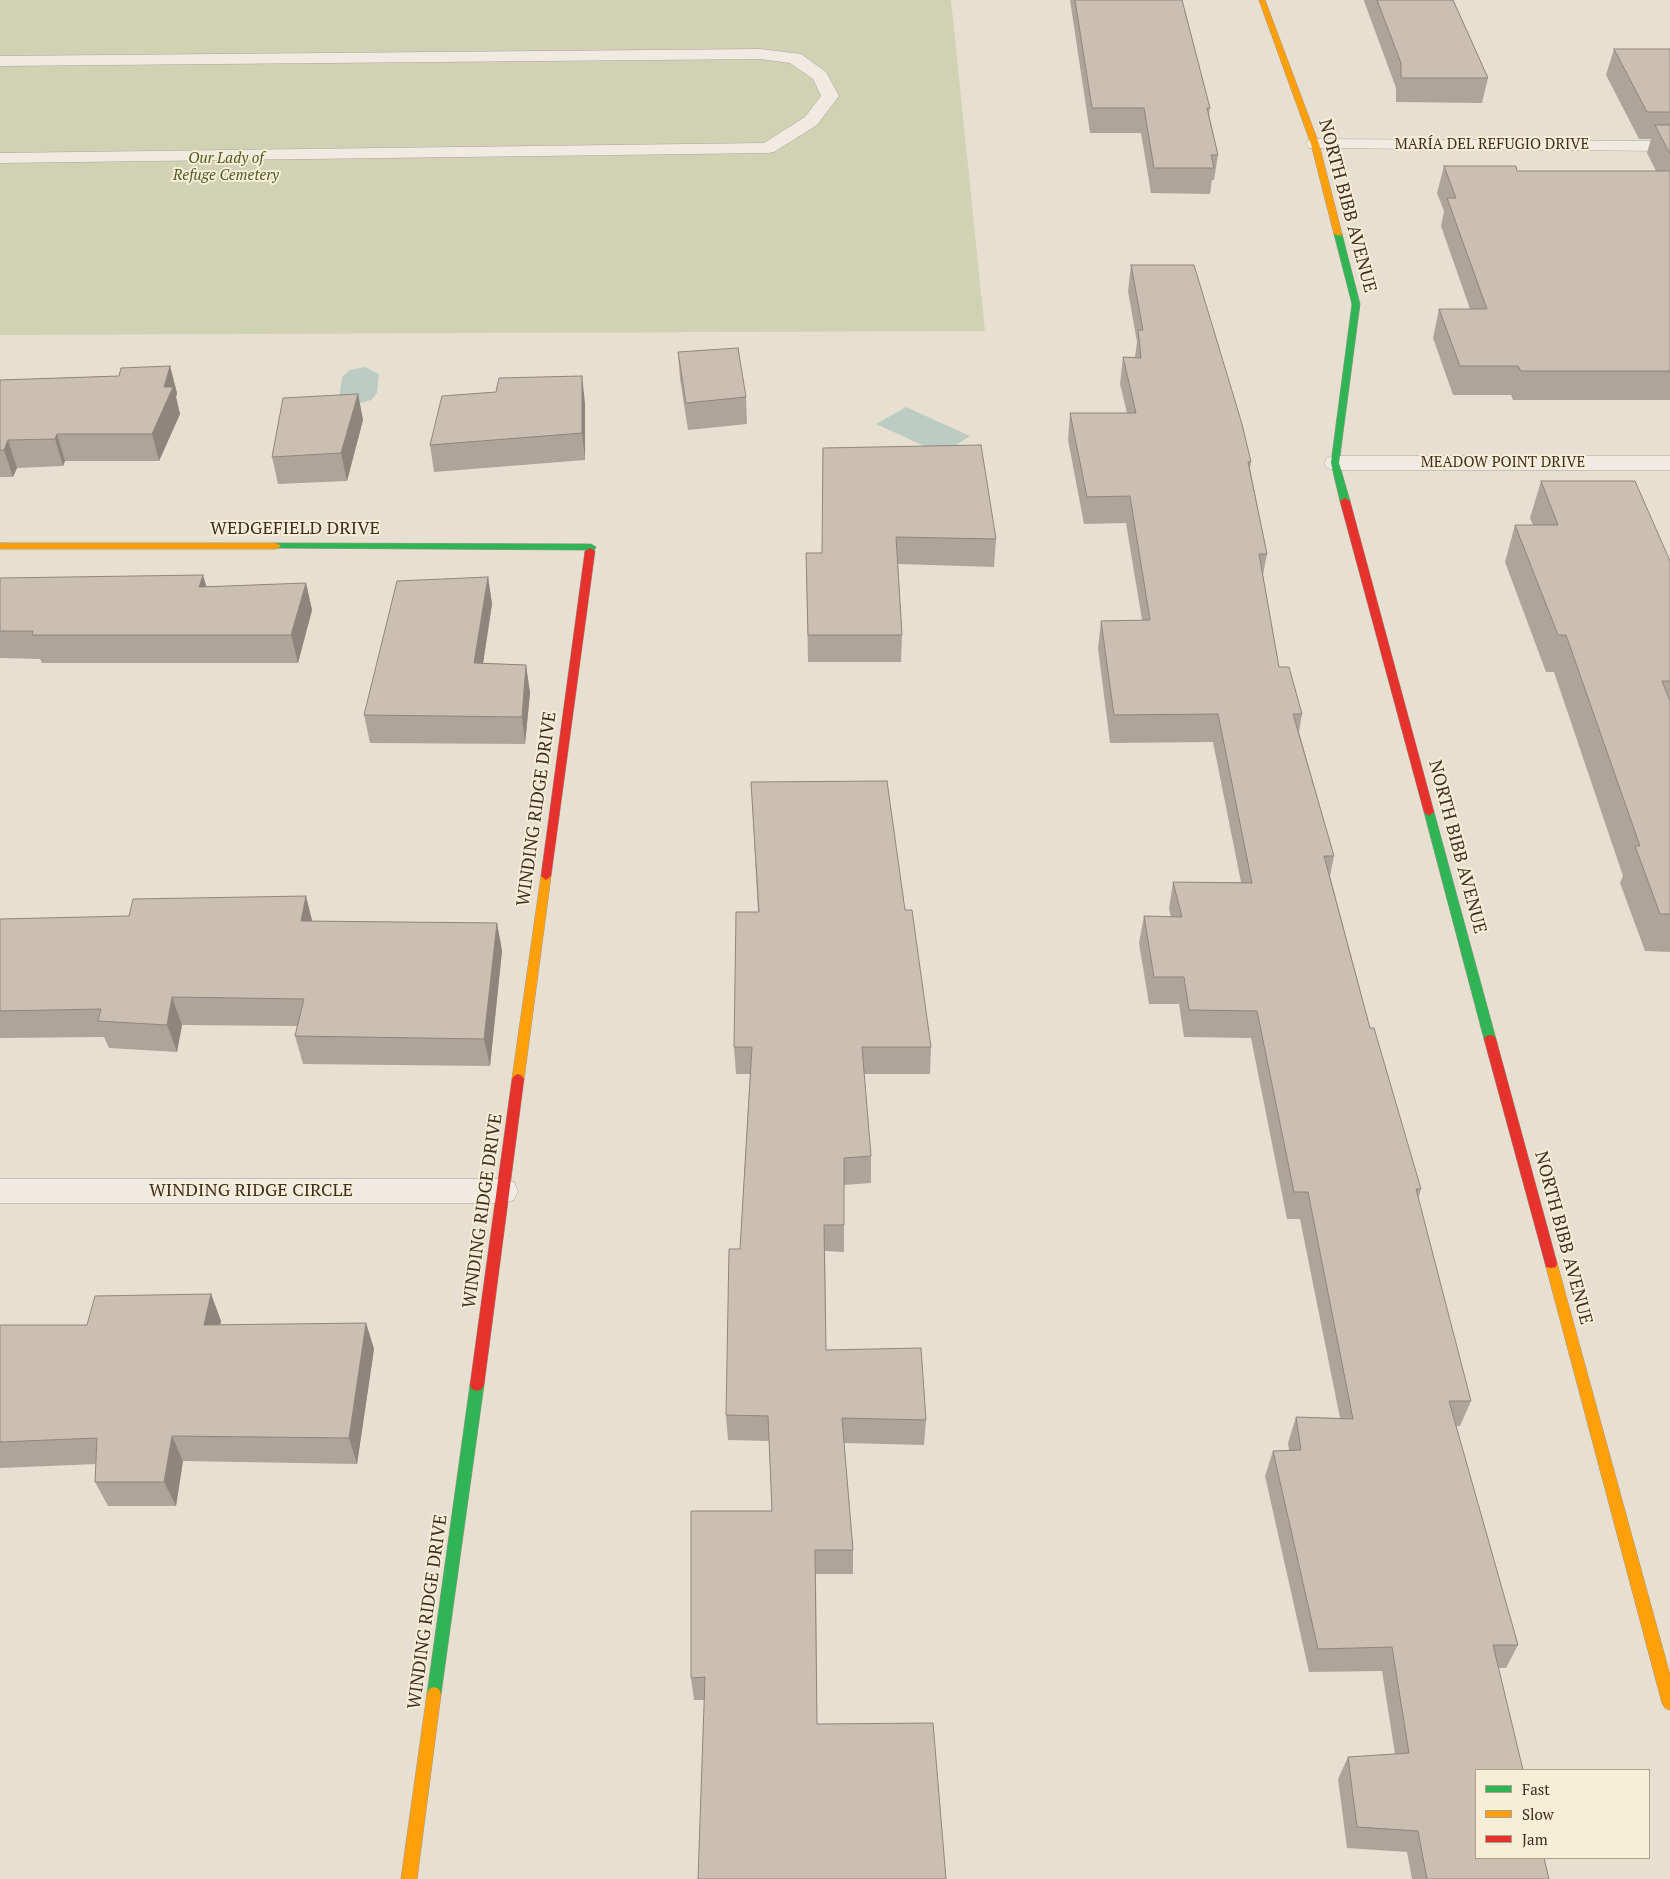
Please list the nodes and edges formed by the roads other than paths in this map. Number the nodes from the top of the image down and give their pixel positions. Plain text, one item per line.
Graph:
1 (1262, 0) edge
2 (0, 61) edge
3 (1315, 144) junction
4 (1670, 146) edge
5 (0, 158) edge
6 (1336, 463) junction
7 (1670, 463) edge
8 (0, 546) edge
9 (591, 547) joint
10 (0, 1191) edge
11 (503, 1191) junction
12 (1670, 1703) edge
13 (409, 1879) edge

1 - 3 main road, NORTH BIBB AVENUE
2 - 5 street
3 - 4 street, MARÍA DEL REFUGIO DRIVE
3 - 6 main road, NORTH BIBB AVENUE
6 - 7 street, MEADOW POINT DRIVE
6 - 12 main road, NORTH BIBB AVENUE
8 - 9 main road, WEDGEFIELD DRIVE
9 - 11 main road, WINDING RIDGE DRIVE
10 - 11 street, WINDING RIDGE CIRCLE
11 - 13 main road, WINDING RIDGE DRIVE

